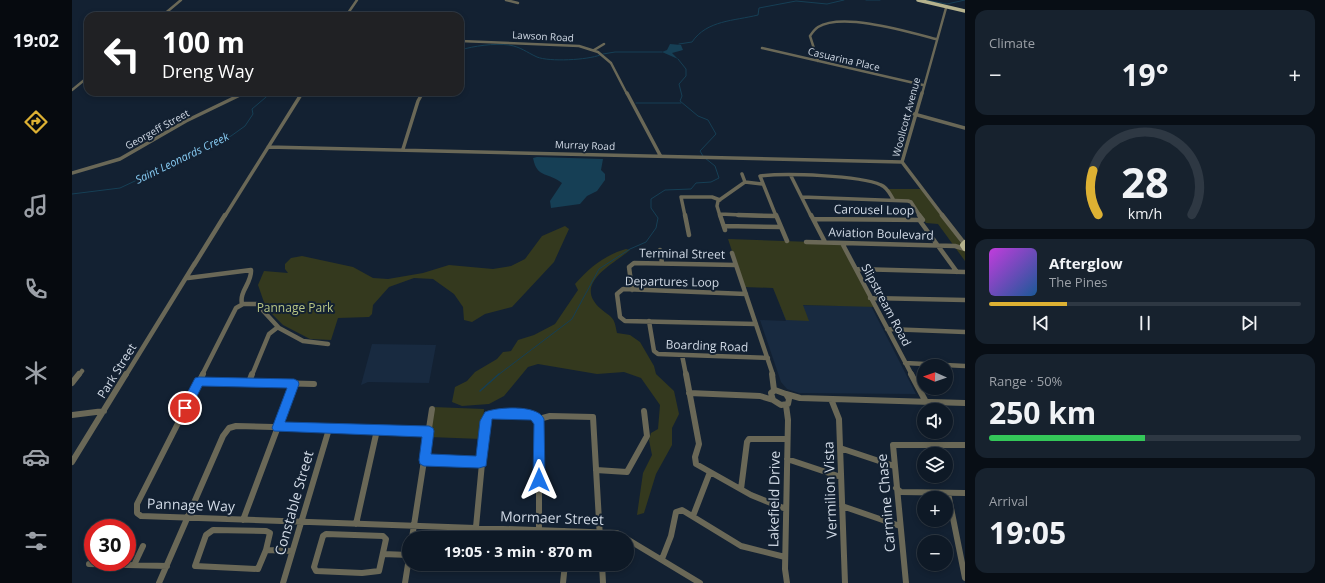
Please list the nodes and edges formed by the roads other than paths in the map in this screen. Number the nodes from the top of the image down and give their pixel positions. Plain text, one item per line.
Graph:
1 (181, 0) edge
2 (356, 0) edge
3 (506, 0) edge
4 (918, 0) edge
5 (518, 3) dead end
6 (946, 8) junction
7 (965, 11) edge
8 (167, 12) edge
9 (348, 12) edge
10 (936, 39) junction
11 (464, 41) edge
12 (604, 44) dead end
13 (762, 48) dead end
14 (594, 50) junction
15 (818, 61) junction
16 (84, 80) edge
17 (923, 85) junction
18 (72, 90) edge
19 (238, 96) edge
20 (300, 96) edge
21 (421, 96) edge
22 (914, 114) junction
23 (965, 128) edge
24 (268, 147) junction
25 (403, 149) junction
26 (660, 155) junction
27 (902, 162) junction
28 (72, 173) edge
29 (742, 174) dead end
30 (791, 176) junction
31 (745, 182) junction
32 (762, 184) junction
33 (802, 197) junction
34 (893, 199) junction
35 (720, 200) junction
36 (720, 214) junction
37 (776, 216) junction
38 (813, 219) junction
39 (920, 221) junction
40 (781, 228) junction
41 (689, 235) dead end
42 (787, 241) dead end
43 (806, 242) dead end
44 (825, 242) junction
45 (842, 243) junction
46 (965, 245) edge
47 (938, 246) junction
48 (660, 250) dead end
49 (732, 253) dead end
50 (196, 263) junction
51 (662, 263) junction
52 (736, 265) junction
53 (856, 269) junction
54 (961, 272) edge
55 (965, 278) edge
56 (187, 279) junction
57 (179, 290) junction
58 (632, 290) junction
59 (746, 294) junction
60 (870, 298) junction
61 (965, 300) edge
62 (242, 304) junction
63 (649, 321) junction
64 (756, 324) junction
65 (278, 327) junction
66 (887, 329) junction
67 (965, 332) edge
68 (328, 344) dead end
69 (682, 355) junction
70 (768, 358) junction
71 (905, 363) junction
72 (965, 366) edge
73 (82, 371) dead end
74 (774, 380) junction
75 (199, 381) junction
76 (72, 382) edge
77 (249, 382) junction
78 (294, 384) junction
79 (314, 384) dead end
80 (773, 391) junction
81 (690, 392) junction
82 (784, 392) junction
83 (760, 396) junction
84 (800, 398) junction
85 (831, 399) junction
86 (775, 402) junction
87 (926, 402) junction
88 (788, 403) junction
89 (965, 403) edge
90 (432, 409) dead end
91 (104, 411) junction
92 (644, 411) dead end
93 (72, 415) edge
94 (788, 418) junction
95 (539, 419) junction
96 (278, 428) junction
97 (329, 429) junction
98 (377, 430) junction
99 (429, 431) junction
100 (787, 440) junction
101 (965, 446) edge
102 (840, 448) junction
103 (787, 459) junction
104 (424, 460) junction
105 (72, 462) edge
106 (482, 462) junction
107 (894, 466) junction
108 (596, 470) junction
109 (710, 472) junction
110 (841, 476) junction
111 (896, 488) junction
112 (741, 489) junction
113 (917, 492) edge
114 (953, 493) edge
115 (965, 493) edge
116 (842, 506) junction
117 (786, 509) junction
118 (693, 516) junction
119 (953, 517) edge
120 (188, 518) junction
121 (243, 520) junction
122 (301, 522) junction
123 (356, 524) junction
124 (414, 525) junction
125 (900, 526) junction
126 (476, 527) junction
127 (539, 530) junction
128 (413, 531) edge
129 (545, 531) edge
130 (600, 531) edge
131 (958, 541) junction
132 (634, 542) edge
133 (143, 546) dead end
134 (965, 546) edge
135 (266, 550) junction
136 (292, 551) junction
137 (383, 554) junction
138 (402, 556) edge
139 (785, 557) junction
140 (662, 559) junction
141 (136, 561) edge
142 (136, 565) edge
143 (167, 566) junction
144 (407, 571) edge
145 (564, 571) edge
146 (602, 571) edge
147 (965, 578) edge
148 (159, 583) edge
149 (283, 583) edge
150 (405, 583) edge
151 (563, 583) edge
152 (603, 583) edge
153 (700, 583) edge
154 (786, 583) edge
155 (845, 583) edge
156 (906, 583) edge

1 - 8 street
2 - 9 street
3 - 5 street
4 - 6 main road
6 - 7 main road
6 - 10 street, Woollcott Avenue
10 - 15 street
10 - 17 street, Woollcott Avenue
11 - 14 street, Lawson Road
12 - 14 street
13 - 15 street, Casuarina Place
14 - 26 street, Lawson Road
15 - 17 street, Casuarina Place
16 - 18 street
17 - 22 street, Woollcott Avenue
19 - 28 street, Georgeff Street
20 - 24 street, Park Street
21 - 25 street
22 - 23 street
22 - 27 street, Woollcott Avenue
24 - 25 street, Murray Road
24 - 50 street, Park Street
25 - 26 street, Murray Road
26 - 27 street, Murray Road
27 - 46 street, Woollcott Avenue
29 - 31 street
30 - 32 street
30 - 33 street
30 - 34 street
31 - 32 street
31 - 35 street
32 - 37 street
33 - 34 street, Carousel Loop
33 - 38 street
34 - 39 street, Carousel Loop
35 - 36 street
35 - 41 street
36 - 37 street
36 - 40 street
37 - 40 street
38 - 39 street, Carousel Loop
38 - 44 street
39 - 47 street
40 - 42 street
43 - 44 street, Aviation Boulevard
44 - 45 street, Aviation Boulevard
45 - 47 street, Aviation Boulevard
45 - 53 street, Slipstream Road
46 - 47 street, Aviation Boulevard
47 - 54 street
48 - 51 street
49 - 52 street
50 - 56 street, Park Street
50 - 57 street, Park Street
51 - 52 street, Terminal Street
51 - 58 street, Terminal Street
52 - 59 street
53 - 54 street
53 - 60 street, Slipstream Road
54 - 55 street
56 - 57 street, Park Street
56 - 62 street
57 - 91 street, Park Street
58 - 59 street, Departures Loop
58 - 63 street, Departures Loop
59 - 64 street
60 - 61 street
60 - 66 street, Slipstream Road
62 - 65 street
62 - 75 street, Pannage Way
63 - 64 street, Departures Loop
63 - 69 street, Boarding Road
64 - 70 street
65 - 68 street
65 - 77 street
66 - 67 street
66 - 71 street, Slipstream Road
69 - 70 street, Boarding Road
69 - 81 street
70 - 74 street
71 - 72 street
71 - 87 street, Slipstream Road
73 - 76 street
74 - 80 street
74 - 82 street
75 - 77 street
75 - 120 street, Pannage Way
77 - 78 street
78 - 79 street
78 - 96 street
80 - 82 street
80 - 83 street
80 - 86 street
81 - 83 street
81 - 109 street
82 - 84 street
82 - 88 street, Lakefield Drive
83 - 86 street
84 - 85 street
84 - 88 street
85 - 87 street
85 - 102 street, Vermilion Vista
86 - 88 street
86 - 94 street
87 - 89 street
88 - 94 street, Lakefield Drive
90 - 99 street
91 - 93 street
91 - 105 street, Park Street
92 - 108 street
94 - 100 street, Lakefield Drive
95 - 106 street
95 - 108 street
95 - 127 street
96 - 97 street
96 - 120 street
96 - 121 street
97 - 98 street
97 - 122 street, Constable Street
98 - 99 street
98 - 123 street
99 - 104 street
100 - 103 street, Lakefield Drive
100 - 112 street
101 - 107 street, Carmine Chase
102 - 107 street
102 - 110 street, Vermilion Vista
103 - 110 street
103 - 117 street, Lakefield Drive
104 - 106 street
104 - 124 street
106 - 126 street
107 - 111 street, Carmine Chase
108 - 130 street
109 - 112 street
109 - 118 street
110 - 116 street, Vermilion Vista
111 - 113 street
111 - 125 street, Carmine Chase
112 - 117 street
114 - 115 street
116 - 125 street
116 - 155 street, Vermilion Vista
117 - 139 street, Lakefield Drive
118 - 139 street
118 - 140 street
119 - 131 street
120 - 121 street, Pannage Way
120 - 143 street
121 - 122 street, Pannage Way
122 - 123 street, Pannage Way
122 - 136 street, Constable Street
123 - 124 street, Pannage Way
124 - 126 street, Mormaer Street
124 - 128 street
125 - 156 street, Carmine Chase
126 - 127 street, Mormaer Street
127 - 129 street, Mormaer Street
131 - 134 street
131 - 147 street
132 - 140 street, Mormaer Street
133 - 141 street
135 - 135 street
135 - 136 street
136 - 149 street, Constable Street
137 - 137 street
137 - 138 street
139 - 154 street, Lakefield Drive
140 - 153 street, Mormaer Street
142 - 143 street
143 - 148 street
144 - 150 street
145 - 151 street
146 - 152 street

